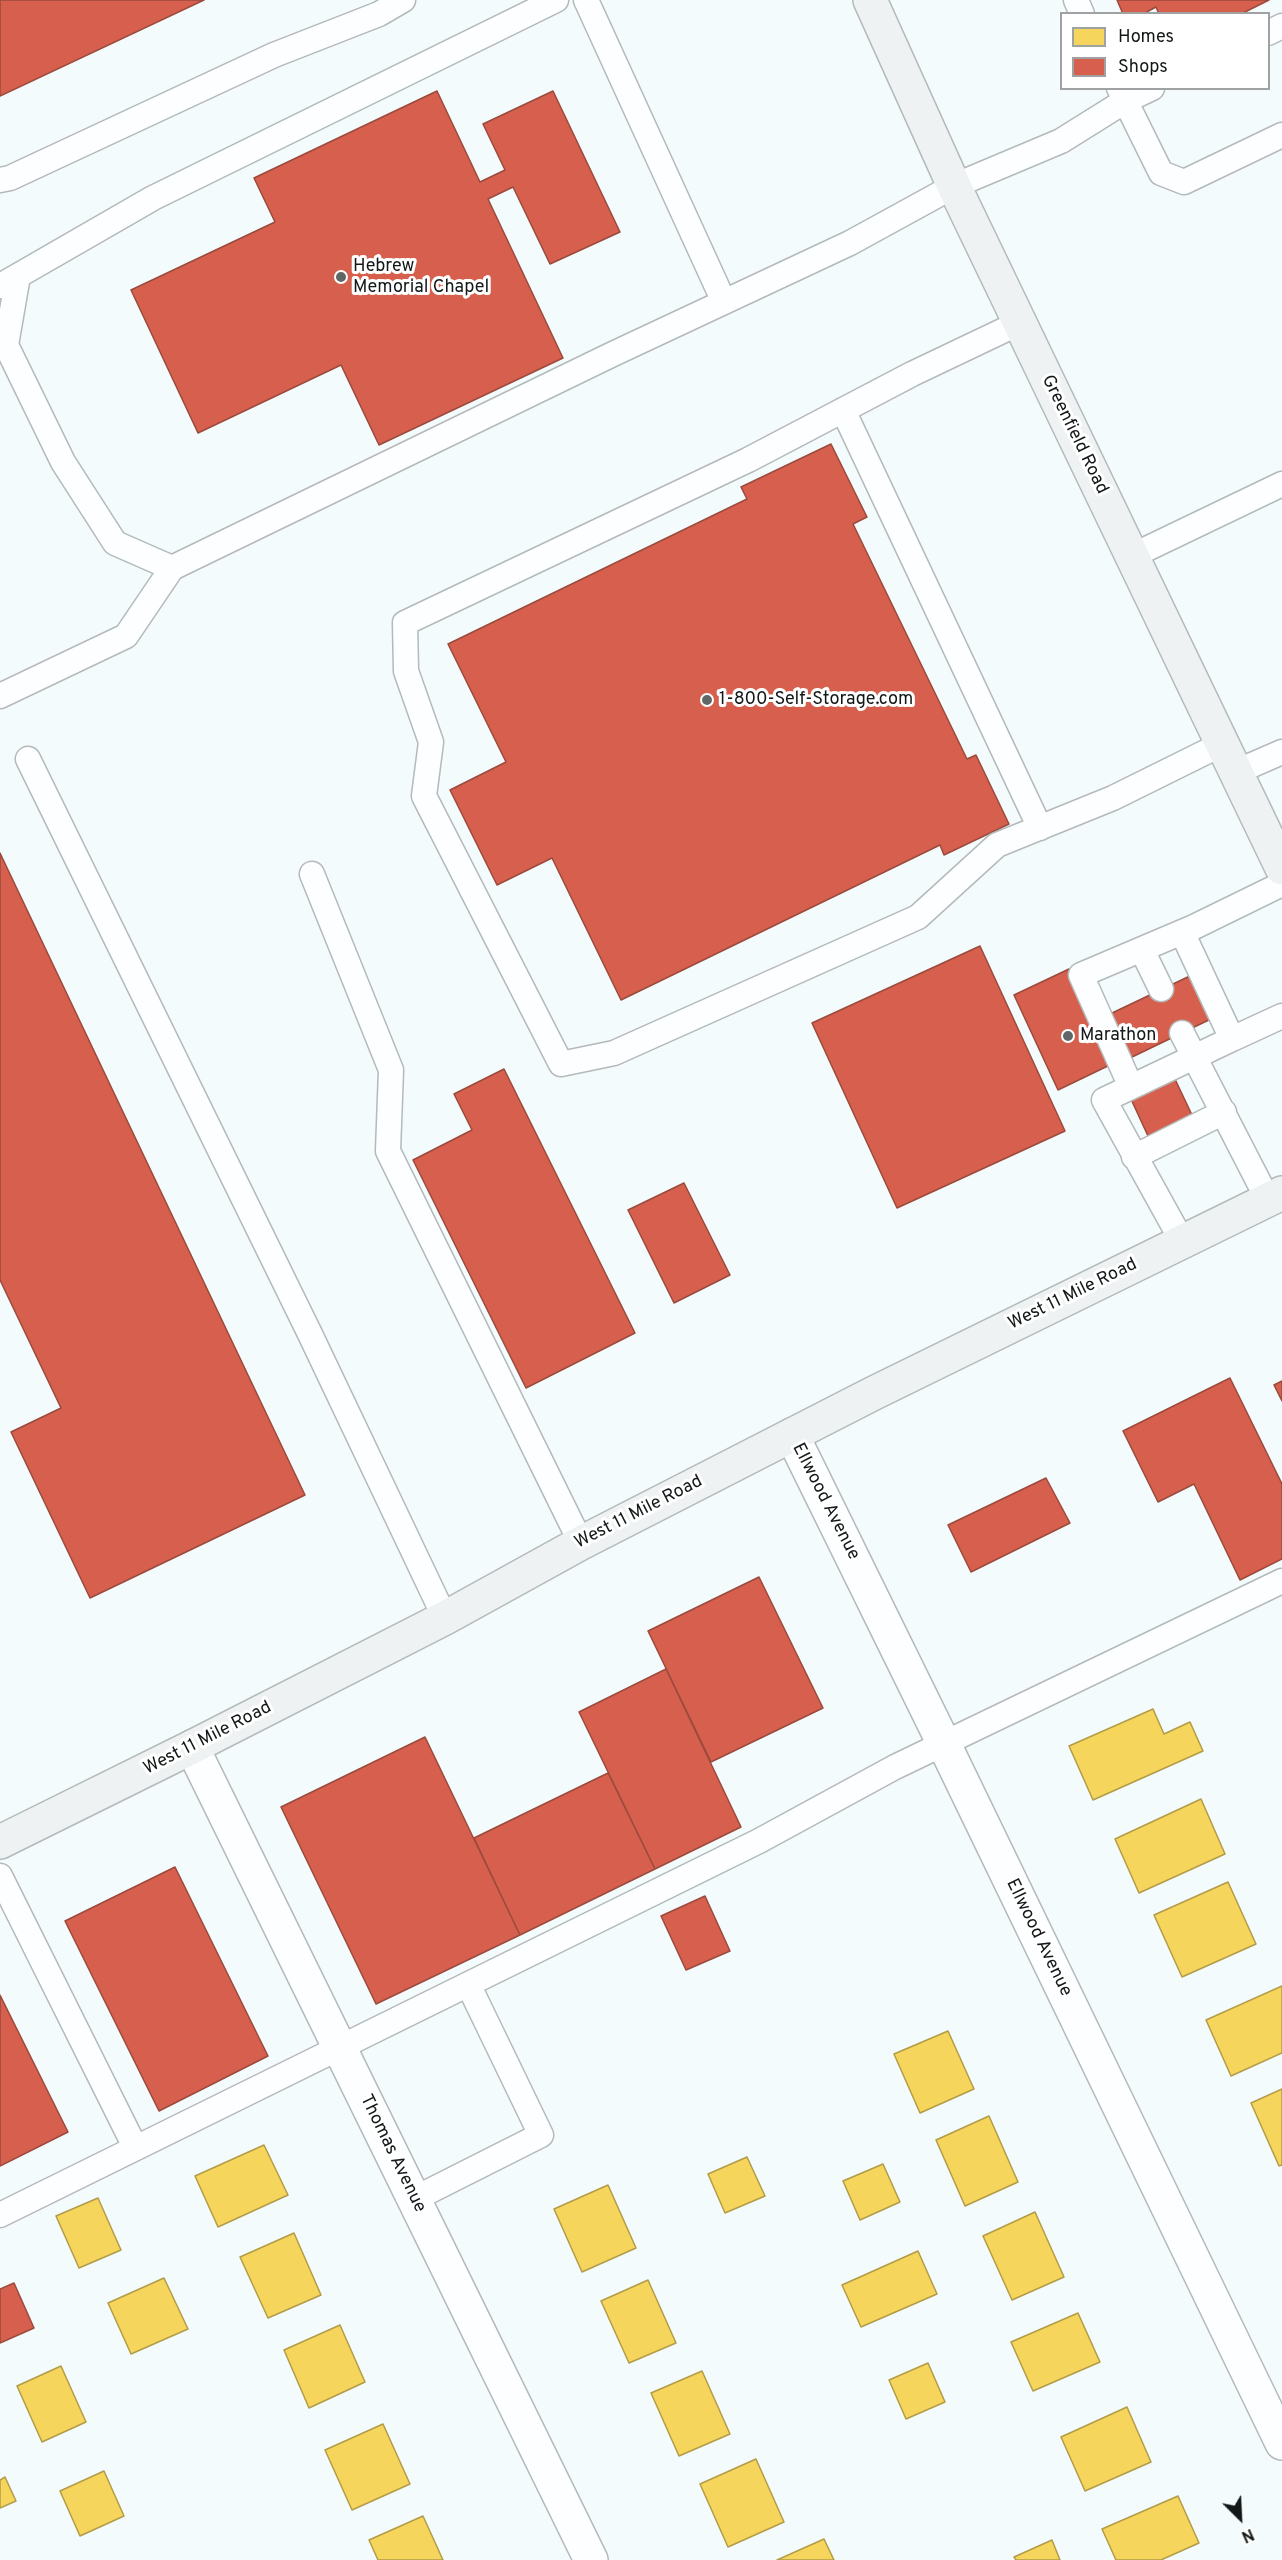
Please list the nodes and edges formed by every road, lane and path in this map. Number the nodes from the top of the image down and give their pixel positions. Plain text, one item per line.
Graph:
1 (403, 0) edge
2 (556, 0) edge
3 (586, 0) edge
4 (870, 0) edge
5 (1143, 90) edge
6 (1122, 95) edge
7 (1282, 135) edge
8 (0, 180) edge
9 (954, 186) junction
10 (9, 281) edge
11 (724, 302) junction
12 (1019, 323) junction
13 (843, 410) junction
14 (1282, 484) edge
15 (1132, 556) junction
16 (172, 568) junction
17 (0, 696) edge
18 (1282, 752) edge
19 (1229, 758) junction
20 (28, 759) dead end
21 (1040, 828) junction
22 (1282, 868) edge
23 (312, 874) dead end
24 (1282, 884) edge
25 (1182, 932) junction
26 (1142, 950) junction
27 (1161, 989) dead end
28 (1282, 1016) edge
29 (1182, 1033) dead end
30 (1232, 1039) junction
31 (1194, 1058) junction
32 (1131, 1087) junction
33 (1224, 1112) junction
34 (1134, 1157) junction
35 (1275, 1196) edge
36 (1182, 1242) junction
37 (792, 1435) junction
38 (581, 1543) junction
39 (1282, 1581) edge
40 (445, 1618) junction
41 (945, 1744) junction
42 (192, 1747) junction
43 (0, 1842) edge
44 (0, 1876) edge
45 (469, 1986) junction
46 (340, 2047) junction
47 (135, 2147) junction
48 (414, 2199) junction
49 (0, 2215) edge
50 (1282, 2443) edge
51 (591, 2560) edge

1 - 8 lane
2 - 10 lane
3 - 11 lane
4 - 9 main road, Greenfield Road
5 - 6 lane
6 - 7 lane
6 - 9 lane
9 - 11 lane
9 - 12 main road, Greenfield Road
10 - 16 lane
11 - 16 lane
12 - 13 lane
12 - 15 main road, Greenfield Road
13 - 21 lane
13 - 21 lane
14 - 15 lane
15 - 19 main road, Greenfield Road
16 - 17 lane
18 - 19 lane
19 - 21 lane
19 - 22 main road, Greenfield Road
20 - 40 lane
23 - 38 lane
24 - 25 lane
25 - 26 lane
25 - 30 lane
26 - 27 lane
26 - 32 lane
28 - 30 lane
29 - 31 lane
30 - 31 lane
31 - 32 lane
31 - 33 lane
32 - 34 lane
33 - 34 lane
33 - 35 lane
34 - 36 lane
35 - 36 main road, West 11 Mile Road
36 - 37 main road, West 11 Mile Road
37 - 38 main road, West 11 Mile Road
37 - 41 street, Ellwood Avenue
38 - 40 main road, West 11 Mile Road
39 - 41 lane
40 - 42 main road, West 11 Mile Road
41 - 45 lane
41 - 50 street, Ellwood Avenue
42 - 43 main road, West 11 Mile Road
42 - 46 street, Thomas Avenue
44 - 47 lane
45 - 46 lane
45 - 48 lane
46 - 47 lane
46 - 48 street, Thomas Avenue
47 - 49 lane
48 - 51 street, Thomas Avenue

